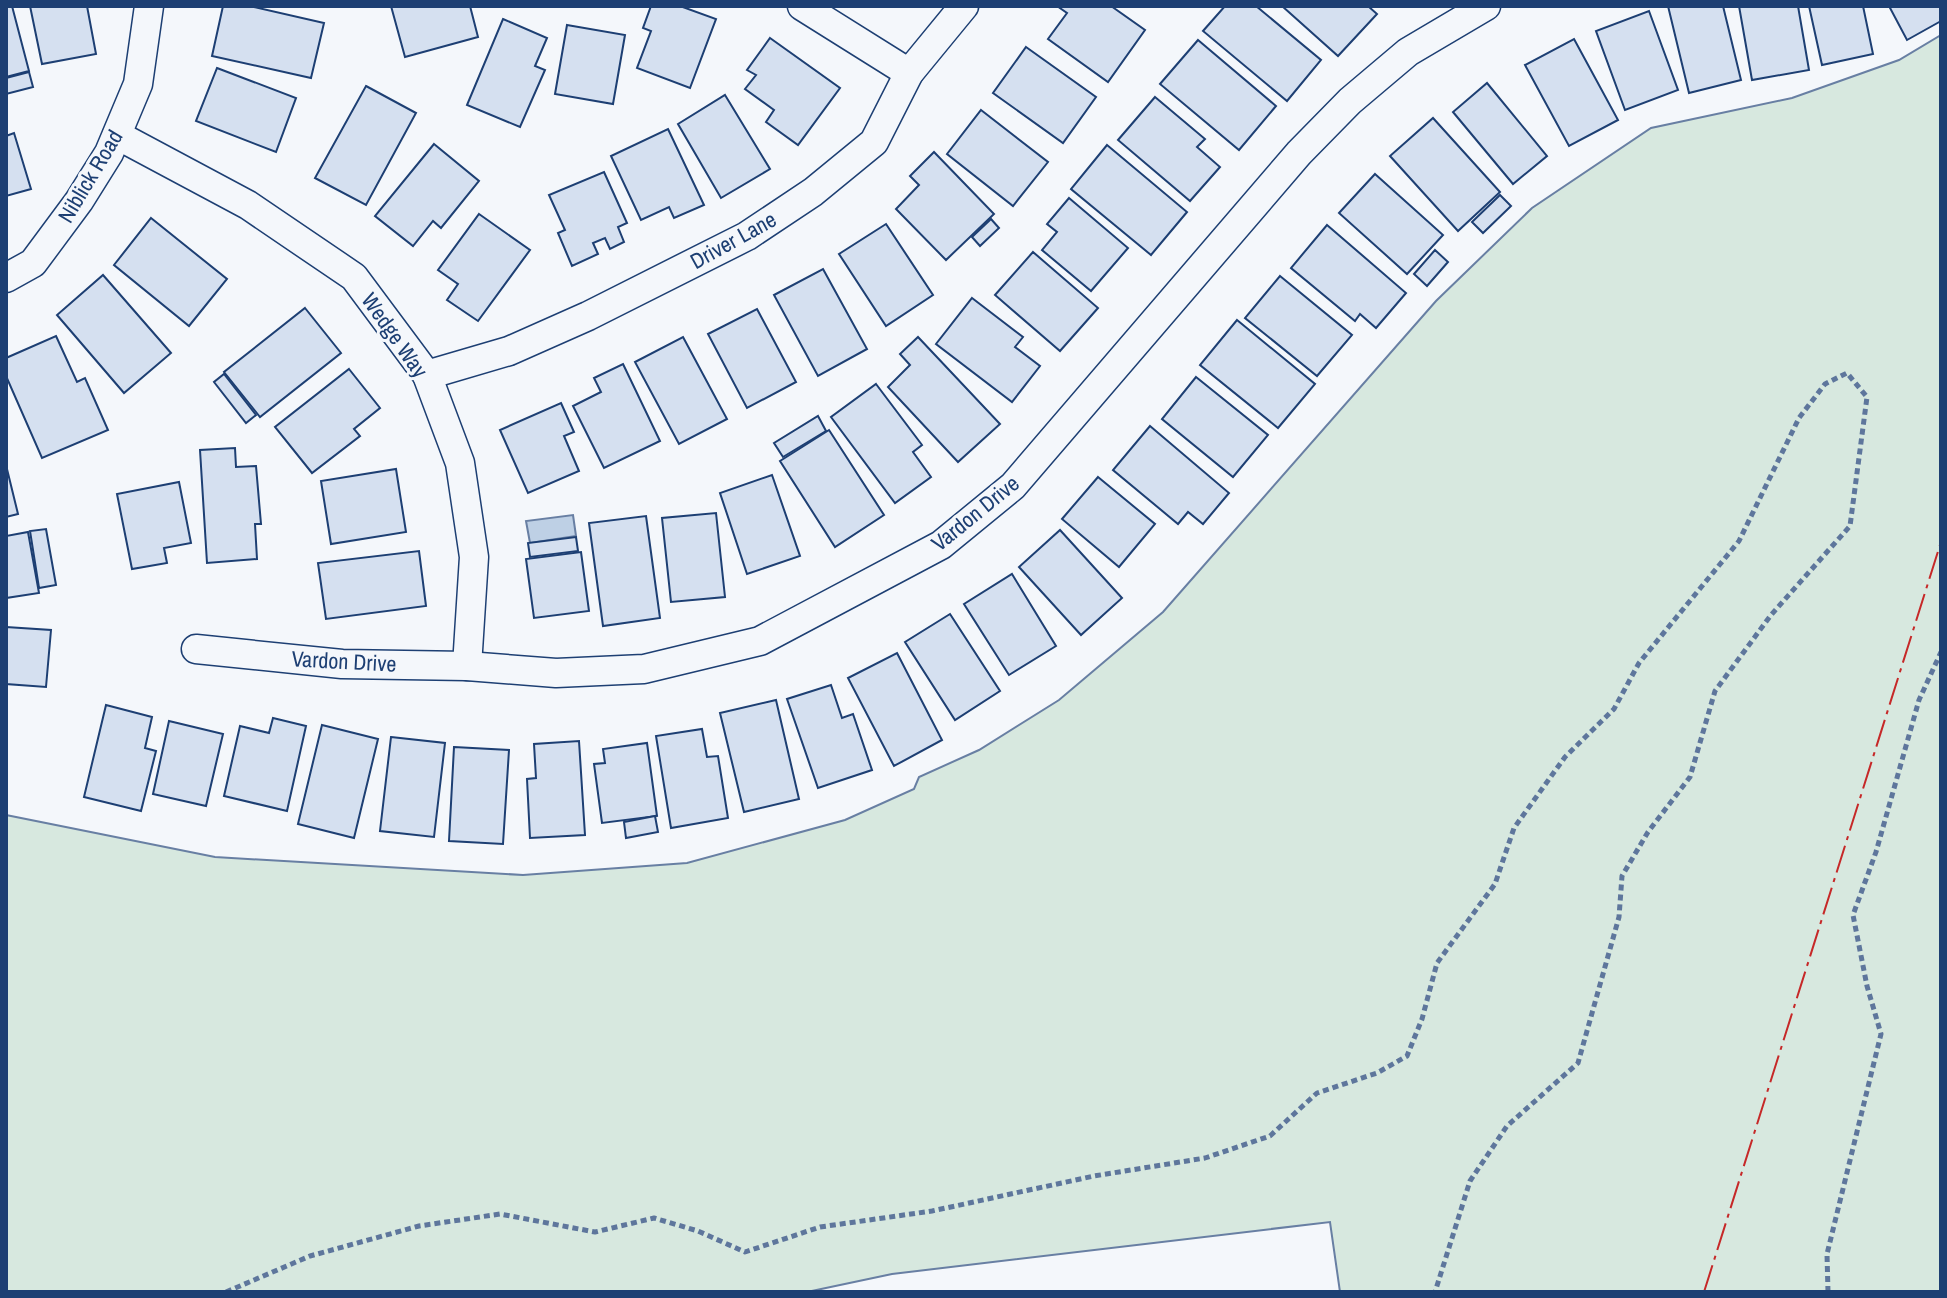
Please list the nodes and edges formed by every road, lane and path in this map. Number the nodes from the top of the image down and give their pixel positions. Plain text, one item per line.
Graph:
1 (149, 6) edge
2 (802, 6) edge
3 (964, 6) edge
4 (1486, 6) edge
5 (909, 73) junction
6 (117, 135) junction
7 (6, 278) edge
8 (427, 375) junction
9 (196, 649) dead end
10 (1941, 652) edge
11 (467, 666) junction
12 (226, 1292) edge
13 (1435, 1292) edge
14 (1828, 1292) edge

1 - 6 street, Niblick Road
2 - 5 street
3 - 5 street, Driver Lane
4 - 11 street, Vardon Drive
5 - 8 street, Driver Lane
6 - 7 street, Niblick Road
6 - 8 street, Wedge Way
8 - 11 street, Wedge Way
9 - 11 street, Vardon Drive
10 - 14 path
12 - 13 path

